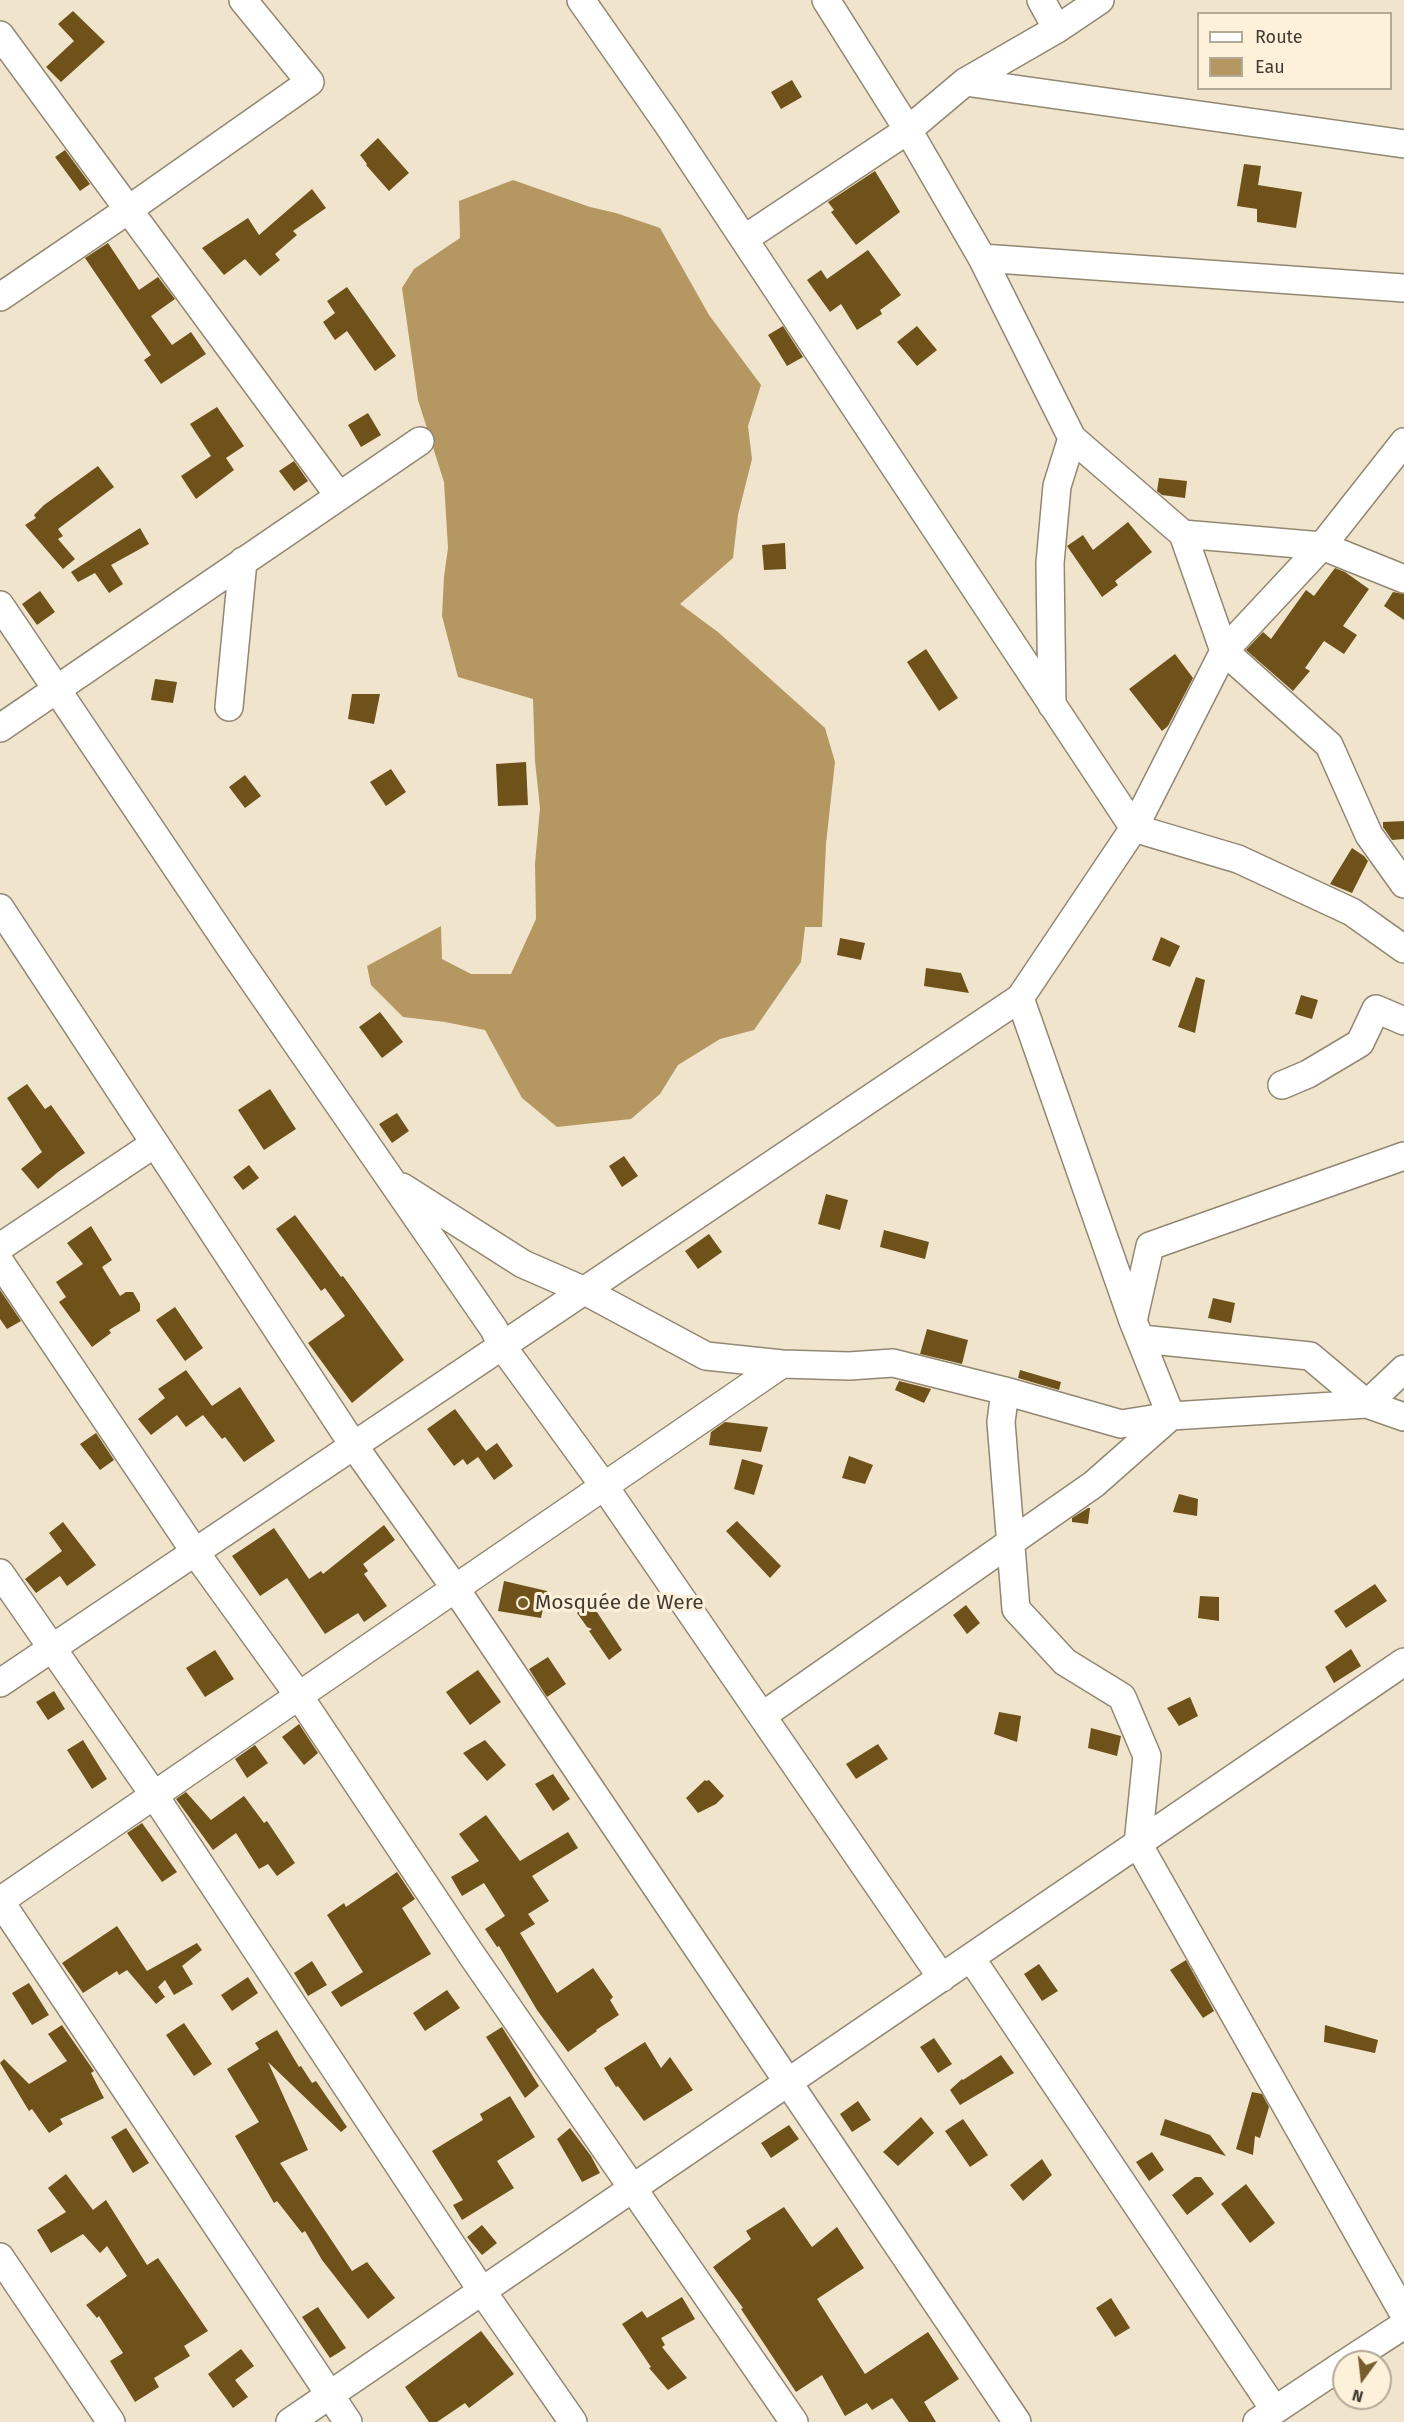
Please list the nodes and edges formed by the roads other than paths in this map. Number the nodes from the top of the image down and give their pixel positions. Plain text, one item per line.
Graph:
1 (243, 0) edge
2 (581, 0) edge
3 (826, 0) edge
4 (1041, 0) edge
5 (1100, 0) edge
6 (1057, 29) junction
7 (0, 34) edge
8 (965, 82) junction
9 (908, 130) junction
10 (1404, 144) edge
11 (128, 210) junction
12 (744, 239) junction
13 (982, 258) junction
14 (1404, 288) edge
15 (0, 297) edge
16 (1072, 438) junction
17 (420, 441) dead end
18 (1404, 442) edge
19 (339, 496) junction
20 (1184, 534) junction
21 (1322, 546) junction
22 (243, 561) junction
23 (1404, 579) edge
24 (0, 605) edge
25 (1224, 651) junction
26 (57, 688) junction
27 (1052, 705) junction
28 (230, 707) dead end
29 (0, 728) edge
30 (1134, 828) junction
31 (1404, 884) edge
32 (0, 908) edge
33 (1404, 949) edge
34 (1020, 998) junction
35 (1404, 1021) edge
36 (1282, 1085) dead end
37 (154, 1144) junction
38 (1404, 1156) edge
39 (390, 1179) junction
40 (0, 1247) edge
41 (0, 1262) edge
42 (585, 1291) junction
43 (1137, 1330) junction
44 (502, 1346) junction
45 (782, 1364) junction
46 (1404, 1369) edge
47 (1005, 1391) junction
48 (1367, 1404) junction
49 (1171, 1416) junction
50 (1404, 1417) edge
51 (354, 1446) junction
52 (604, 1486) junction
53 (1011, 1542) junction
54 (195, 1552) junction
55 (0, 1573) edge
56 (455, 1588) junction
57 (53, 1648) junction
58 (1404, 1662) edge
59 (0, 1683) edge
60 (299, 1696) junction
61 (762, 1716) junction
62 (154, 1795) junction
63 (1138, 1844) junction
64 (0, 1901) edge
65 (971, 1958) junction
66 (942, 1978) junction
67 (788, 2083) junction
68 (634, 2187) junction
69 (0, 2257) edge
70 (482, 2291) junction
71 (1404, 2314) edge
72 (1404, 2325) edge
73 (1366, 2350) edge
74 (1332, 2372) edge
75 (330, 2395) junction
76 (1266, 2416) edge
77 (111, 2422) edge
78 (290, 2422) edge
79 (348, 2422) edge
80 (573, 2422) edge
81 (794, 2422) edge
82 (1017, 2422) edge

1 - 11 street
2 - 12 street
3 - 9 street
4 - 6 street
5 - 6 street
6 - 8 street
7 - 11 street
8 - 9 street
8 - 10 street
9 - 12 street
9 - 13 street
11 - 15 street
11 - 19 street
12 - 27 street
13 - 14 street
13 - 16 street
16 - 20 street
16 - 27 street
17 - 19 street
18 - 21 street
19 - 22 street
20 - 21 street
20 - 25 street
21 - 23 street
21 - 25 street
22 - 26 street
22 - 28 street
24 - 26 street
25 - 30 street
25 - 31 street
26 - 29 street
26 - 39 street
27 - 30 street
30 - 33 street
30 - 34 street
32 - 37 street
34 - 42 street
34 - 43 street
35 - 36 street
37 - 40 street
37 - 51 street
38 - 43 street
39 - 42 street
39 - 44 street
41 - 54 street
42 - 44 street
42 - 45 street
43 - 48 street
43 - 49 street
44 - 51 street
44 - 52 street
45 - 47 street
45 - 52 street
46 - 48 street
47 - 49 street
47 - 53 street
48 - 49 street
48 - 50 street
49 - 53 street
51 - 54 street
51 - 56 street
52 - 56 street
52 - 61 street
53 - 61 street
53 - 63 street
54 - 57 street
54 - 60 street
55 - 57 street
56 - 60 street
56 - 67 street
57 - 59 street
57 - 62 street
58 - 63 street
60 - 62 street
60 - 68 street
61 - 66 street
62 - 64 street
62 - 70 street
63 - 65 street
63 - 71 street
64 - 75 street
65 - 66 street
65 - 76 street
66 - 67 street
67 - 68 street
67 - 82 street
68 - 70 street
68 - 81 street
69 - 77 street
70 - 75 street
70 - 80 street
72 - 73 street
74 - 76 street
75 - 78 street
75 - 79 street

